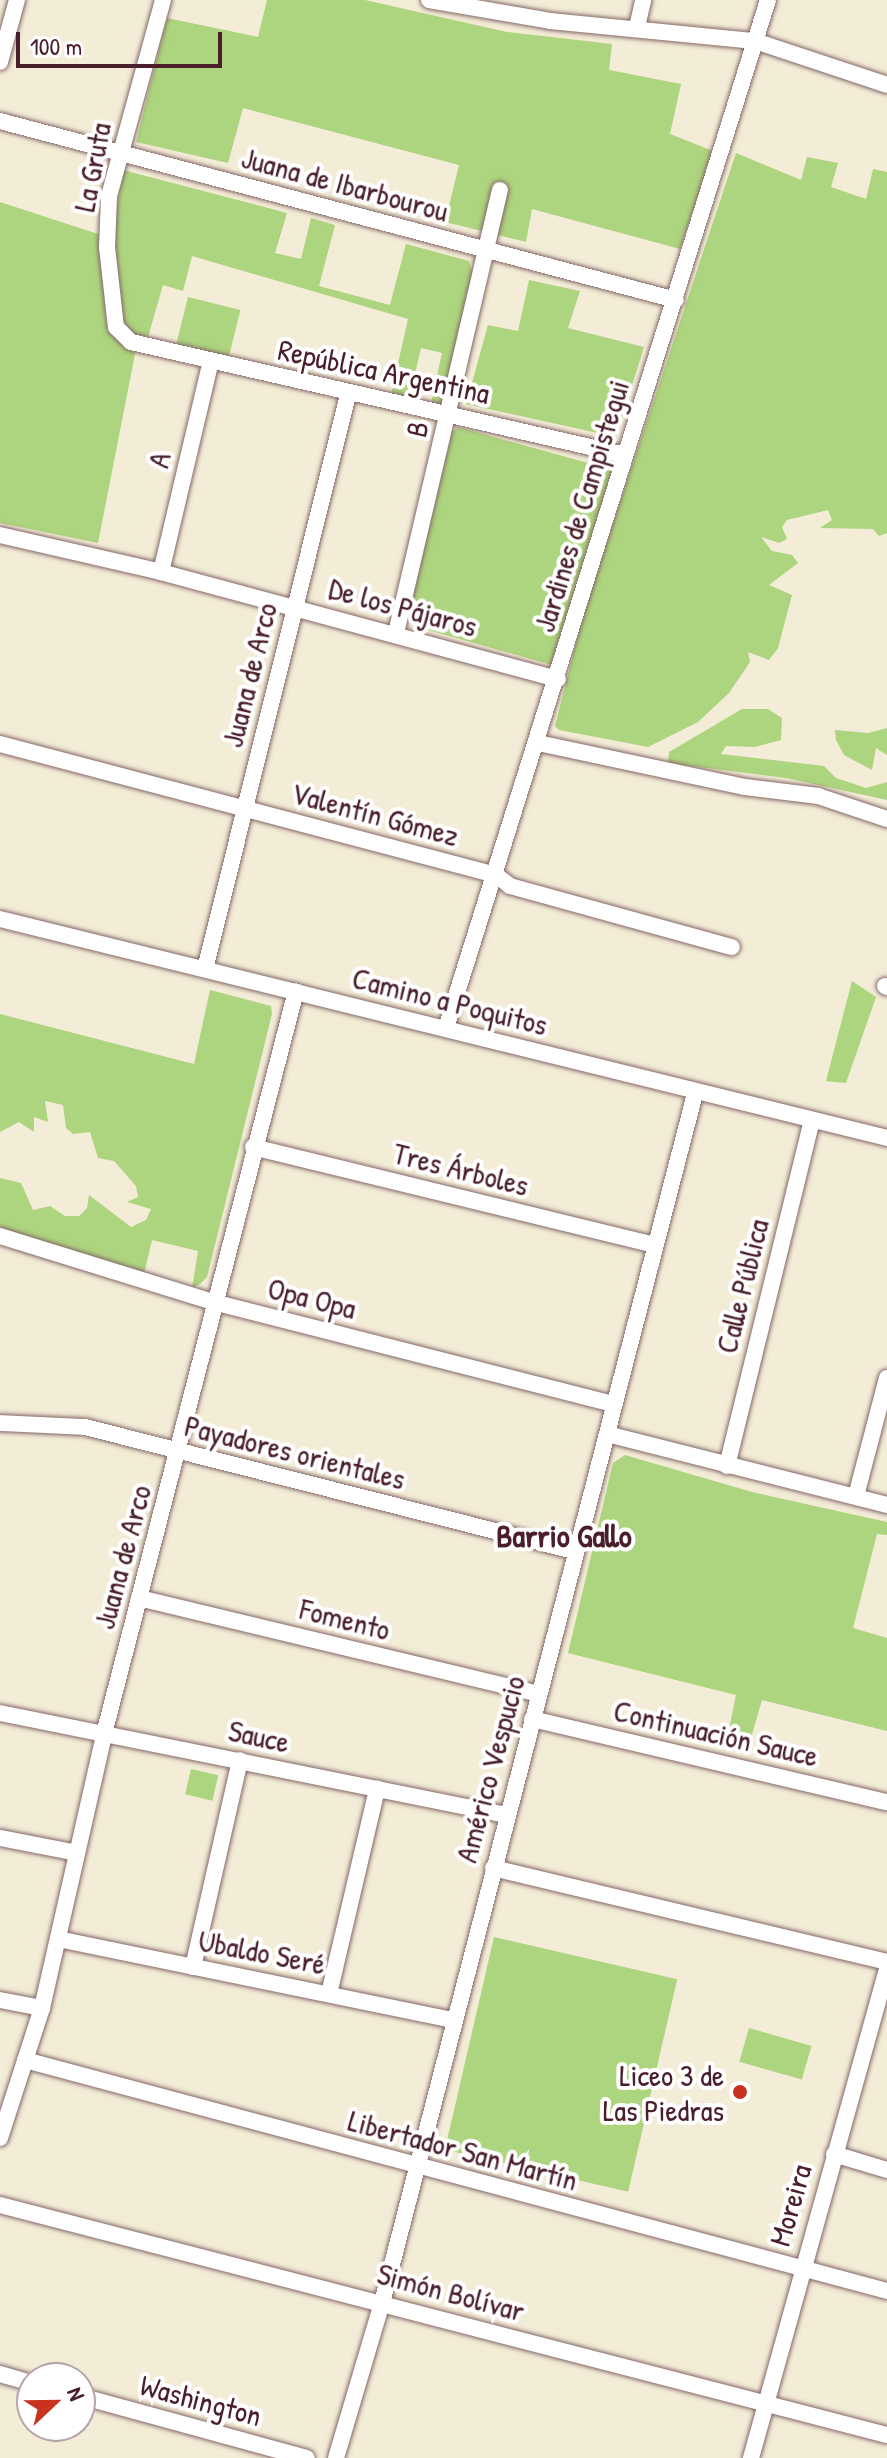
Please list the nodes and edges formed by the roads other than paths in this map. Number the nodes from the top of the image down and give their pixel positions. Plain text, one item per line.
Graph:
1 (17, 0) edge
2 (163, 0) edge
3 (429, 0) edge
4 (643, 0) edge
5 (768, 0) edge
6 (481, 5) edge
7 (637, 27) junction
8 (755, 41) junction
9 (0, 62) edge
10 (887, 85) edge
11 (0, 121) edge
12 (120, 154) junction
13 (500, 190) dead end
14 (489, 250) junction
15 (676, 300) junction
16 (131, 342) joint
17 (211, 361) junction
18 (348, 395) junction
19 (450, 411) junction
20 (625, 455) junction
21 (0, 535) edge
22 (161, 572) junction
23 (295, 607) junction
24 (396, 633) junction
25 (558, 679) junction
26 (538, 743) junction
27 (0, 744) edge
28 (244, 807) junction
29 (887, 819) edge
30 (496, 875) junction
31 (0, 919) edge
32 (732, 947) dead end
33 (205, 969) junction
34 (296, 991) junction
35 (446, 1028) junction
36 (695, 1094) junction
37 (812, 1120) junction
38 (887, 1138) edge
39 (253, 1147) junction
40 (0, 1236) edge
41 (655, 1245) junction
42 (213, 1302) junction
43 (887, 1378) edge
44 (614, 1404) junction
45 (0, 1423) edge
46 (607, 1434) junction
47 (179, 1453) junction
48 (727, 1466) junction
49 (856, 1496) junction
50 (887, 1505) edge
51 (574, 1551) junction
52 (139, 1598) junction
53 (539, 1694) junction
54 (0, 1713) edge
55 (532, 1719) junction
56 (104, 1734) junction
57 (240, 1760) junction
58 (377, 1789) junction
59 (887, 1802) edge
60 (507, 1815) junction
61 (0, 1838) edge
62 (77, 1853) junction
63 (493, 1868) junction
64 (58, 1939) junction
65 (887, 1962) edge
66 (193, 1967) junction
67 (887, 1969) edge
68 (329, 1994) junction
69 (0, 2000) edge
70 (42, 2008) junction
71 (454, 2020) junction
72 (25, 2060) junction
73 (0, 2138) edge
74 (834, 2154) junction
75 (415, 2166) junction
76 (887, 2170) edge
77 (0, 2205) edge
78 (801, 2269) junction
79 (887, 2291) edge
80 (382, 2303) junction
81 (96, 2400) edge
82 (766, 2402) junction
83 (887, 2435) edge
84 (307, 2458) edge
85 (336, 2458) edge
86 (751, 2458) edge

1 - 9 street
2 - 12 street, La Gruta
3 - 6 street
4 - 7 street
5 - 8 street, Jardines de Campistegui
6 - 7 street
7 - 8 street
8 - 10 street
8 - 15 street, Jardines de Campistegui
11 - 12 street, Juana de Ibarbourou
12 - 14 street, Juana de Ibarbourou
12 - 16 street, La Gruta
13 - 14 street, B
14 - 15 street, Juana de Ibarbourou
14 - 19 street, B
15 - 20 street, Jardines de Campistegui
16 - 17 street, República Argentina
17 - 18 street, República Argentina
17 - 22 street, A
18 - 19 street, República Argentina
18 - 23 street, Juana de Arco
19 - 20 street, República Argentina
19 - 24 street, B
20 - 25 street, Jardines de Campistegui
21 - 22 street, De los Pájaros
22 - 23 street, De los Pájaros
23 - 24 street, De los Pájaros
23 - 28 street, Juana de Arco
24 - 25 street, De los Pájaros
25 - 26 street, Jardines de Campistegui
26 - 29 street
26 - 30 street, Jardines de Campistegui
27 - 28 street, Valentín Gómez
28 - 30 street, Valentín Gómez
28 - 33 street, Juana de Arco
30 - 32 street, Valentín Gómez
30 - 35 street, Jardines de Campistegui
31 - 33 street, Camino a Poquitos
33 - 34 street, Camino a Poquitos
34 - 35 street, Camino a Poquitos
34 - 39 street, Juana de Arco
35 - 36 street, Camino a Poquitos
36 - 37 street, Camino a Poquitos
36 - 41 street, Américo Vespucio
37 - 38 street, Camino a Poquitos
37 - 48 street, Calle Pública
39 - 41 street, Tres Árboles
39 - 42 street, Juana de Arco
40 - 42 street, Opa Opa
41 - 44 street, Américo Vespucio
42 - 44 street, Opa Opa
42 - 47 street, Juana de Arco
43 - 49 street
44 - 46 street, Américo Vespucio
45 - 47 street, Payadores orientales
46 - 48 street
46 - 51 street, Américo Vespucio
47 - 51 street, Payadores orientales
47 - 52 street, Juana de Arco
48 - 49 street
49 - 50 street
51 - 53 street, Américo Vespucio
52 - 53 street, Fomento
52 - 56 street, Juana de Arco
53 - 55 street, Américo Vespucio
54 - 56 street, Sauce
55 - 59 street, Continuación Sauce
55 - 60 street, Américo Vespucio
56 - 57 street, Sauce
56 - 62 street, Juana de Arco
57 - 58 street, Sauce
57 - 66 street
58 - 60 street, Sauce
58 - 68 street
60 - 63 street, Américo Vespucio
61 - 62 street
62 - 64 street, Juana de Arco
63 - 65 street
63 - 71 street, Américo Vespucio
64 - 66 street, Ubaldo Seré
64 - 70 street, Juana de Arco
66 - 68 street, Ubaldo Seré
67 - 74 street, Moreira
68 - 71 street, Ubaldo Seré
69 - 70 street
70 - 72 street, Juana de Arco
71 - 75 street, Américo Vespucio
72 - 73 street, Juana de Arco
72 - 75 street, Libertador San Martín
74 - 76 street
74 - 78 street, Moreira
75 - 78 street, Libertador San Martín
75 - 80 street, Américo Vespucio
77 - 80 street, Simón Bolívar
78 - 79 street, Libertador San Martín
78 - 82 street, Moreira
80 - 82 street, Simón Bolívar
80 - 85 street, Américo Vespucio
81 - 84 street, Washington
82 - 83 street, Simón Bolívar
82 - 86 street, Moreira

